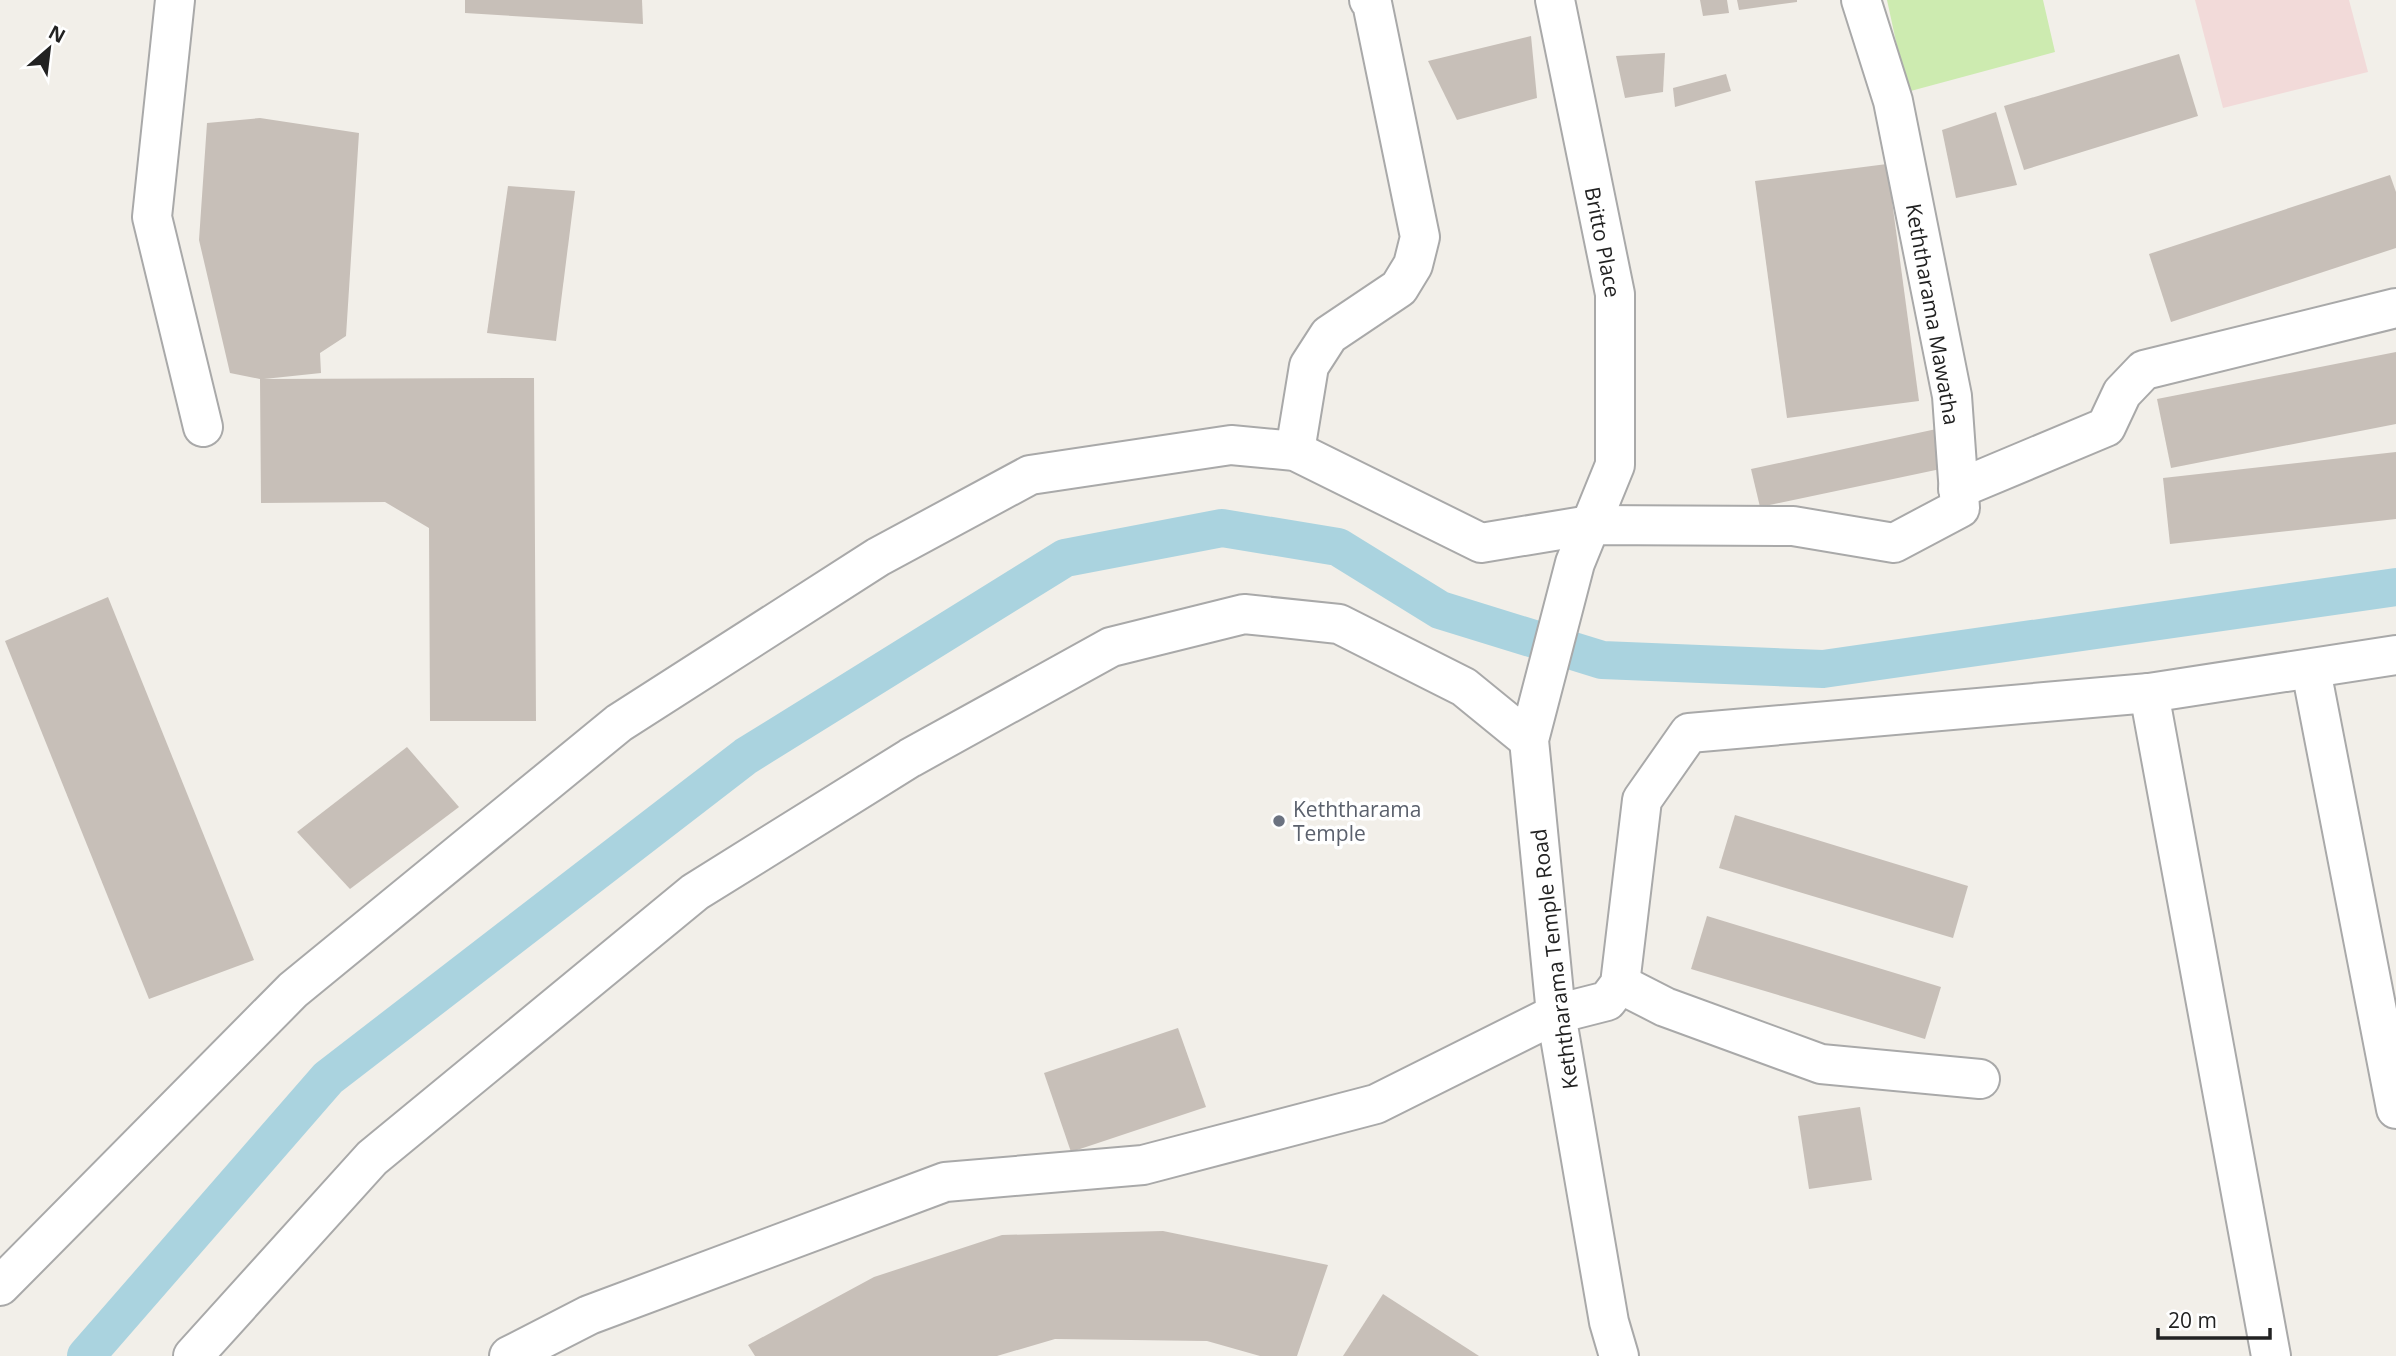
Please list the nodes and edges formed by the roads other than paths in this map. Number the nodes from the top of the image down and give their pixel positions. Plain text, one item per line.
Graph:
1 (175, 0) edge
2 (1369, 0) edge
3 (1555, 0) edge
4 (1861, 0) edge
5 (2396, 307) edge
6 (203, 426) dead end
7 (1294, 451) junction
8 (1958, 489) junction
9 (1590, 525) junction
10 (1575, 563) joint
11 (2396, 655) edge
12 (2311, 670) junction
13 (2149, 693) junction
14 (1529, 740) junction
15 (1620, 984) junction
16 (1556, 1014) junction
17 (1980, 1079) dead end
18 (2396, 1109) edge
19 (0, 1286) edge
20 (192, 1356) edge
21 (509, 1356) edge
22 (1619, 1356) edge
23 (2271, 1356) edge

1 - 6 street
2 - 7 street
3 - 9 street, Britto Place
4 - 8 street, Keththarama Mawatha
5 - 8 street
7 - 9 street
7 - 19 street
8 - 9 street
9 - 10 street, Britto Place
10 - 14 street, Keththarama Temple Road
11 - 12 street
12 - 13 street
12 - 18 street
13 - 15 street
13 - 23 street
14 - 16 street, Keththarama Temple Road
14 - 20 street
15 - 16 street
15 - 17 street
16 - 21 street
16 - 22 street, Keththarama Temple Road

